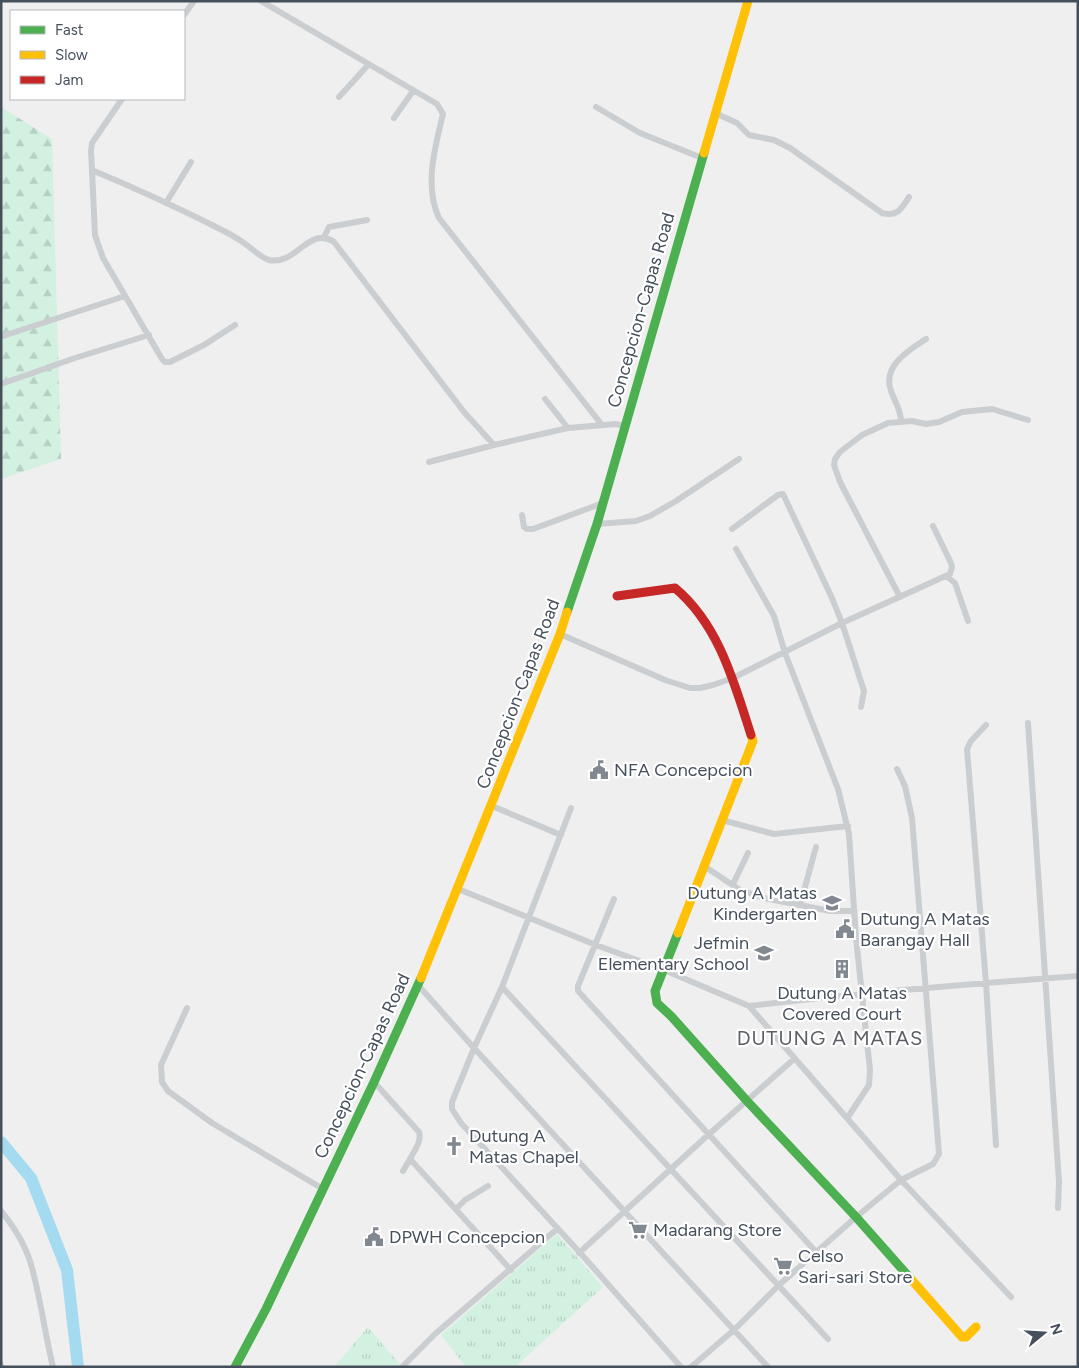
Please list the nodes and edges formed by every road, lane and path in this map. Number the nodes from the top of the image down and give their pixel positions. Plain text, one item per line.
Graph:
1 (194, 1) edge
2 (261, 1) edge
3 (748, 1) edge
4 (185, 14) edge
5 (369, 64) junction
6 (414, 91) junction
7 (339, 97) dead end
8 (121, 100) edge
9 (596, 107) dead end
10 (715, 113) junction
11 (394, 118) dead end
12 (702, 158) junction
13 (191, 162) dead end
14 (92, 170) junction
15 (908, 197) dead end
16 (166, 203) junction
17 (367, 220) dead end
18 (324, 236) junction
19 (125, 296) junction
20 (235, 325) dead end
21 (149, 335) junction
22 (3, 336) dead end
23 (926, 339) dead end
24 (1, 384) edge
25 (545, 399) dead end
26 (1028, 420) dead end
27 (901, 421) junction
28 (602, 425) junction
29 (625, 426) junction
30 (568, 428) junction
31 (494, 445) junction
32 (739, 459) dead end
33 (429, 462) dead end
34 (603, 504) junction
35 (522, 515) dead end
36 (597, 524) junction
37 (933, 526) dead end
38 (732, 529) dead end
39 (736, 549) dead end
40 (946, 576) junction
41 (617, 596) dead end
42 (900, 597) junction
43 (968, 621) dead end
44 (842, 623) junction
45 (560, 634) junction
46 (785, 652) junction
47 (733, 678) junction
48 (861, 706) dead end
49 (1028, 723) dead end
50 (986, 725) dead end
51 (897, 769) dead end
52 (492, 806) junction
53 (572, 808) dead end
54 (722, 820) junction
55 (848, 826) junction
56 (561, 835) junction
57 (816, 847) dead end
58 (748, 853) dead end
59 (704, 866) junction
60 (734, 884) junction
61 (458, 889) junction
62 (614, 899) dead end
63 (800, 905) junction
64 (854, 911) junction
65 (529, 916) junction
66 (596, 945) junction
67 (664, 970) junction
68 (1078, 976) edge
69 (1045, 978) junction
70 (986, 983) junction
71 (418, 985) junction
72 (502, 987) junction
73 (924, 988) junction
74 (863, 994) junction
75 (749, 1006) junction
76 (187, 1008) dead end
77 (474, 1048) junction
78 (794, 1059) junction
79 (374, 1082) junction
80 (747, 1101) junction
81 (848, 1117) junction
82 (708, 1135) junction
83 (996, 1145) dead end
84 (410, 1159) junction
85 (671, 1170) junction
86 (403, 1171) dead end
87 (901, 1180) junction
88 (488, 1186) dead end
89 (323, 1189) junction
90 (1058, 1208) dead end
91 (456, 1209) junction
92 (1, 1211) edge
93 (626, 1212) junction
94 (856, 1217) junction
95 (557, 1229) junction
96 (579, 1253) junction
97 (817, 1253) junction
98 (511, 1270) junction
99 (779, 1285) junction
100 (1011, 1296) dead end
101 (976, 1327) dead end
102 (734, 1330) junction
103 (828, 1340) dead end
104 (53, 1367) edge
105 (235, 1367) edge
106 (402, 1367) edge
107 (681, 1367) edge
108 (692, 1367) edge
109 (768, 1367) edge

1 - 4 street
2 - 5 street
3 - 10 main road, Concepcion-Capas Road
5 - 6 street
5 - 7 street
6 - 11 street
6 - 28 street
8 - 14 street
9 - 12 street
10 - 12 main road, Concepcion-Capas Road
10 - 15 street
12 - 29 main road, Concepcion-Capas Road
13 - 16 street
14 - 16 street
14 - 19 street
16 - 18 street
17 - 18 street
18 - 31 street
19 - 21 street
19 - 22 street
20 - 21 street
21 - 24 street
23 - 27 street
25 - 30 street
26 - 27 street
27 - 42 street
28 - 29 street
28 - 30 street
29 - 34 main road, Concepcion-Capas Road
30 - 31 street
31 - 33 street
32 - 36 street
34 - 35 street
34 - 36 main road, Concepcion-Capas Road
36 - 45 main road, Concepcion-Capas Road
37 - 40 street
38 - 44 street
39 - 46 street
40 - 42 street
40 - 43 street
41 - 47 main road
42 - 44 street
44 - 46 street
44 - 48 street
45 - 47 street
45 - 52 main road, Concepcion-Capas Road
46 - 47 street
46 - 55 street
47 - 54 main road
49 - 69 street
50 - 70 street
51 - 73 street
52 - 56 street
52 - 61 main road, Concepcion-Capas Road
53 - 56 street
54 - 55 street
54 - 59 main road
55 - 64 street
56 - 65 street
57 - 63 street
58 - 60 street
59 - 60 street
59 - 67 main road
60 - 63 street
61 - 65 street
61 - 71 main road, Concepcion-Capas Road
62 - 66 street
63 - 64 street
64 - 74 street
65 - 66 street
65 - 72 street
66 - 67 street
66 - 82 street
67 - 75 street
67 - 80 main road
68 - 69 street
69 - 70 street
69 - 90 street
70 - 73 street
70 - 83 street
71 - 77 street
71 - 79 main road, Concepcion-Capas Road
72 - 77 street
72 - 85 street
73 - 74 street
73 - 87 street
74 - 75 street
74 - 81 street
75 - 78 street
76 - 89 street
77 - 93 street
77 - 95 street
78 - 80 street
78 - 81 street
79 - 84 street
79 - 89 main road, Concepcion-Capas Road
80 - 82 street
80 - 94 main road
81 - 87 street
82 - 85 street
82 - 97 street
84 - 86 street
84 - 91 street
85 - 93 street
85 - 99 street
87 - 94 street
87 - 100 street
88 - 91 street
89 - 105 main road, Concepcion-Capas Road
91 - 98 street
92 - 104 street
93 - 96 street
93 - 102 street
94 - 97 street
94 - 101 main road
95 - 96 street
95 - 98 street
96 - 107 street
97 - 99 street
98 - 106 street
99 - 102 street
99 - 103 street
102 - 108 street
102 - 109 street

